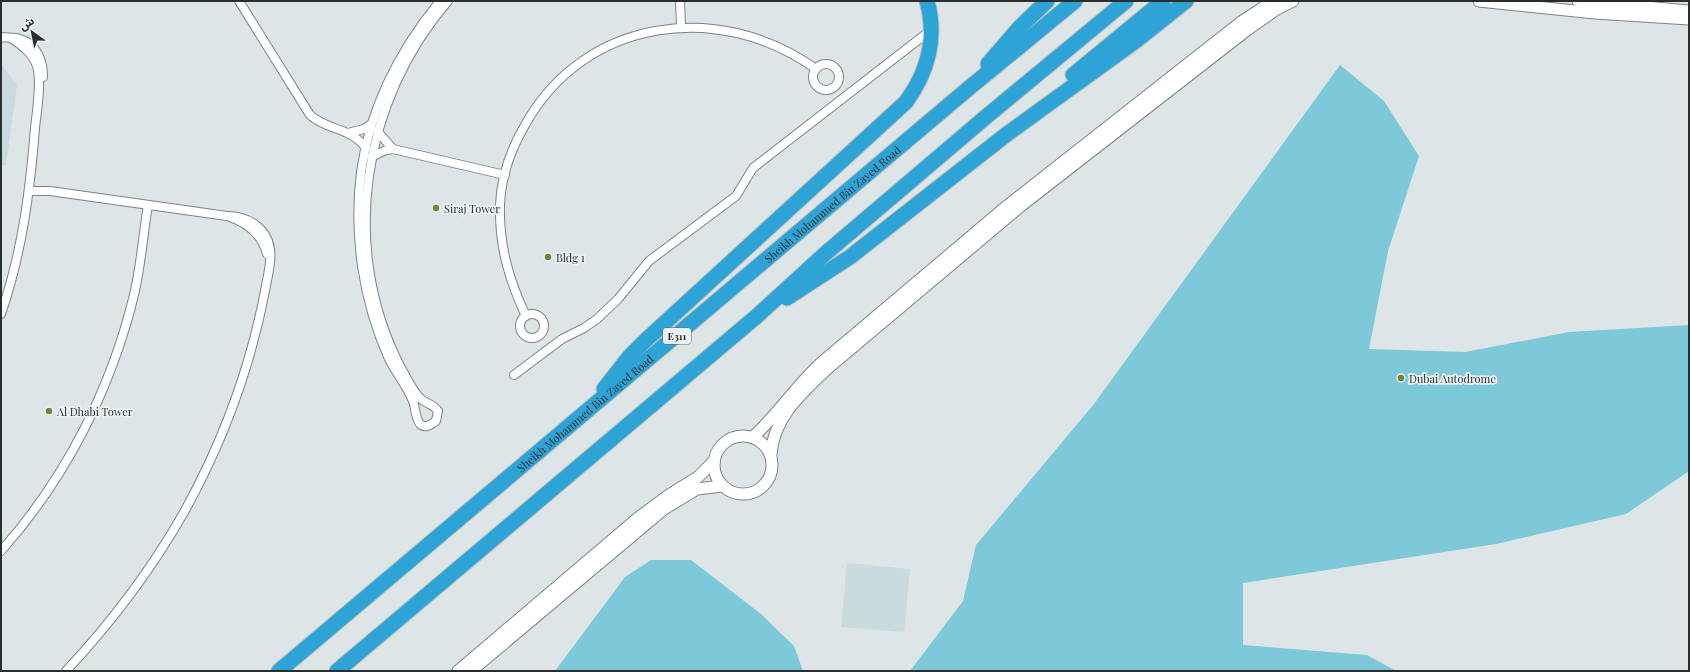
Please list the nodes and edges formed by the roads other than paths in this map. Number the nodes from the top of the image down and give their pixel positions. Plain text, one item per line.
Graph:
1 (239, 1) edge
2 (440, 1) edge
3 (448, 1) edge
4 (680, 1) edge
5 (927, 1) edge
6 (1047, 1) edge
7 (1075, 1) edge
8 (1126, 1) edge
9 (1162, 1) edge
10 (1186, 1) edge
11 (1273, 1) edge
12 (1293, 1) edge
13 (1479, 1) edge
14 (1578, 1) edge
15 (1573, 6) edge
16 (1689, 11) edge
17 (1689, 20) edge
18 (682, 25) junction
19 (931, 30) junction
20 (1, 37) edge
21 (816, 69) dead end
22 (969, 88) junction
23 (371, 124) junction
24 (377, 131) junction
25 (348, 132) junction
26 (1007, 134) junction
27 (366, 148) junction
28 (394, 149) junction
29 (371, 157) junction
30 (505, 175) junction
31 (30, 188) junction
32 (148, 205) junction
33 (1, 314) edge
34 (526, 316) dead end
35 (757, 316) junction
36 (514, 375) dead end
37 (584, 414) junction
38 (753, 437) junction
39 (771, 455) junction
40 (714, 461) junction
41 (722, 486) junction
42 (1, 550) edge
43 (66, 671) edge
44 (279, 671) edge
45 (337, 671) edge
46 (458, 671) edge
47 (471, 671) edge

1 - 25 street
2 - 23 street
3 - 24 street
4 - 18 street
5 - 19 highway
6 - 22 highway
7 - 22 highway, Sheikh Mohammed Bin Zayed Road / E311
8 - 35 highway
9 - 26 highway
10 - 26 highway
11 - 38 street
12 - 39 street
13 - 15 street
14 - 16 street
15 - 17 street
18 - 21 street
18 - 30 street
19 - 36 street
19 - 37 highway
20 - 31 street
22 - 37 highway, Sheikh Mohammed Bin Zayed Road / E311
23 - 25 street
23 - 27 street
24 - 28 street
24 - 29 street
25 - 27 street
26 - 35 highway
27 - 29 street
28 - 29 street
28 - 30 street
30 - 34 street
31 - 32 street
31 - 33 street
32 - 42 street
32 - 43 street
35 - 45 highway
37 - 44 highway, Sheikh Mohammed Bin Zayed Road / E311
38 - 39 street
38 - 40 street
39 - 41 street
40 - 41 street
40 - 46 street
41 - 47 street

